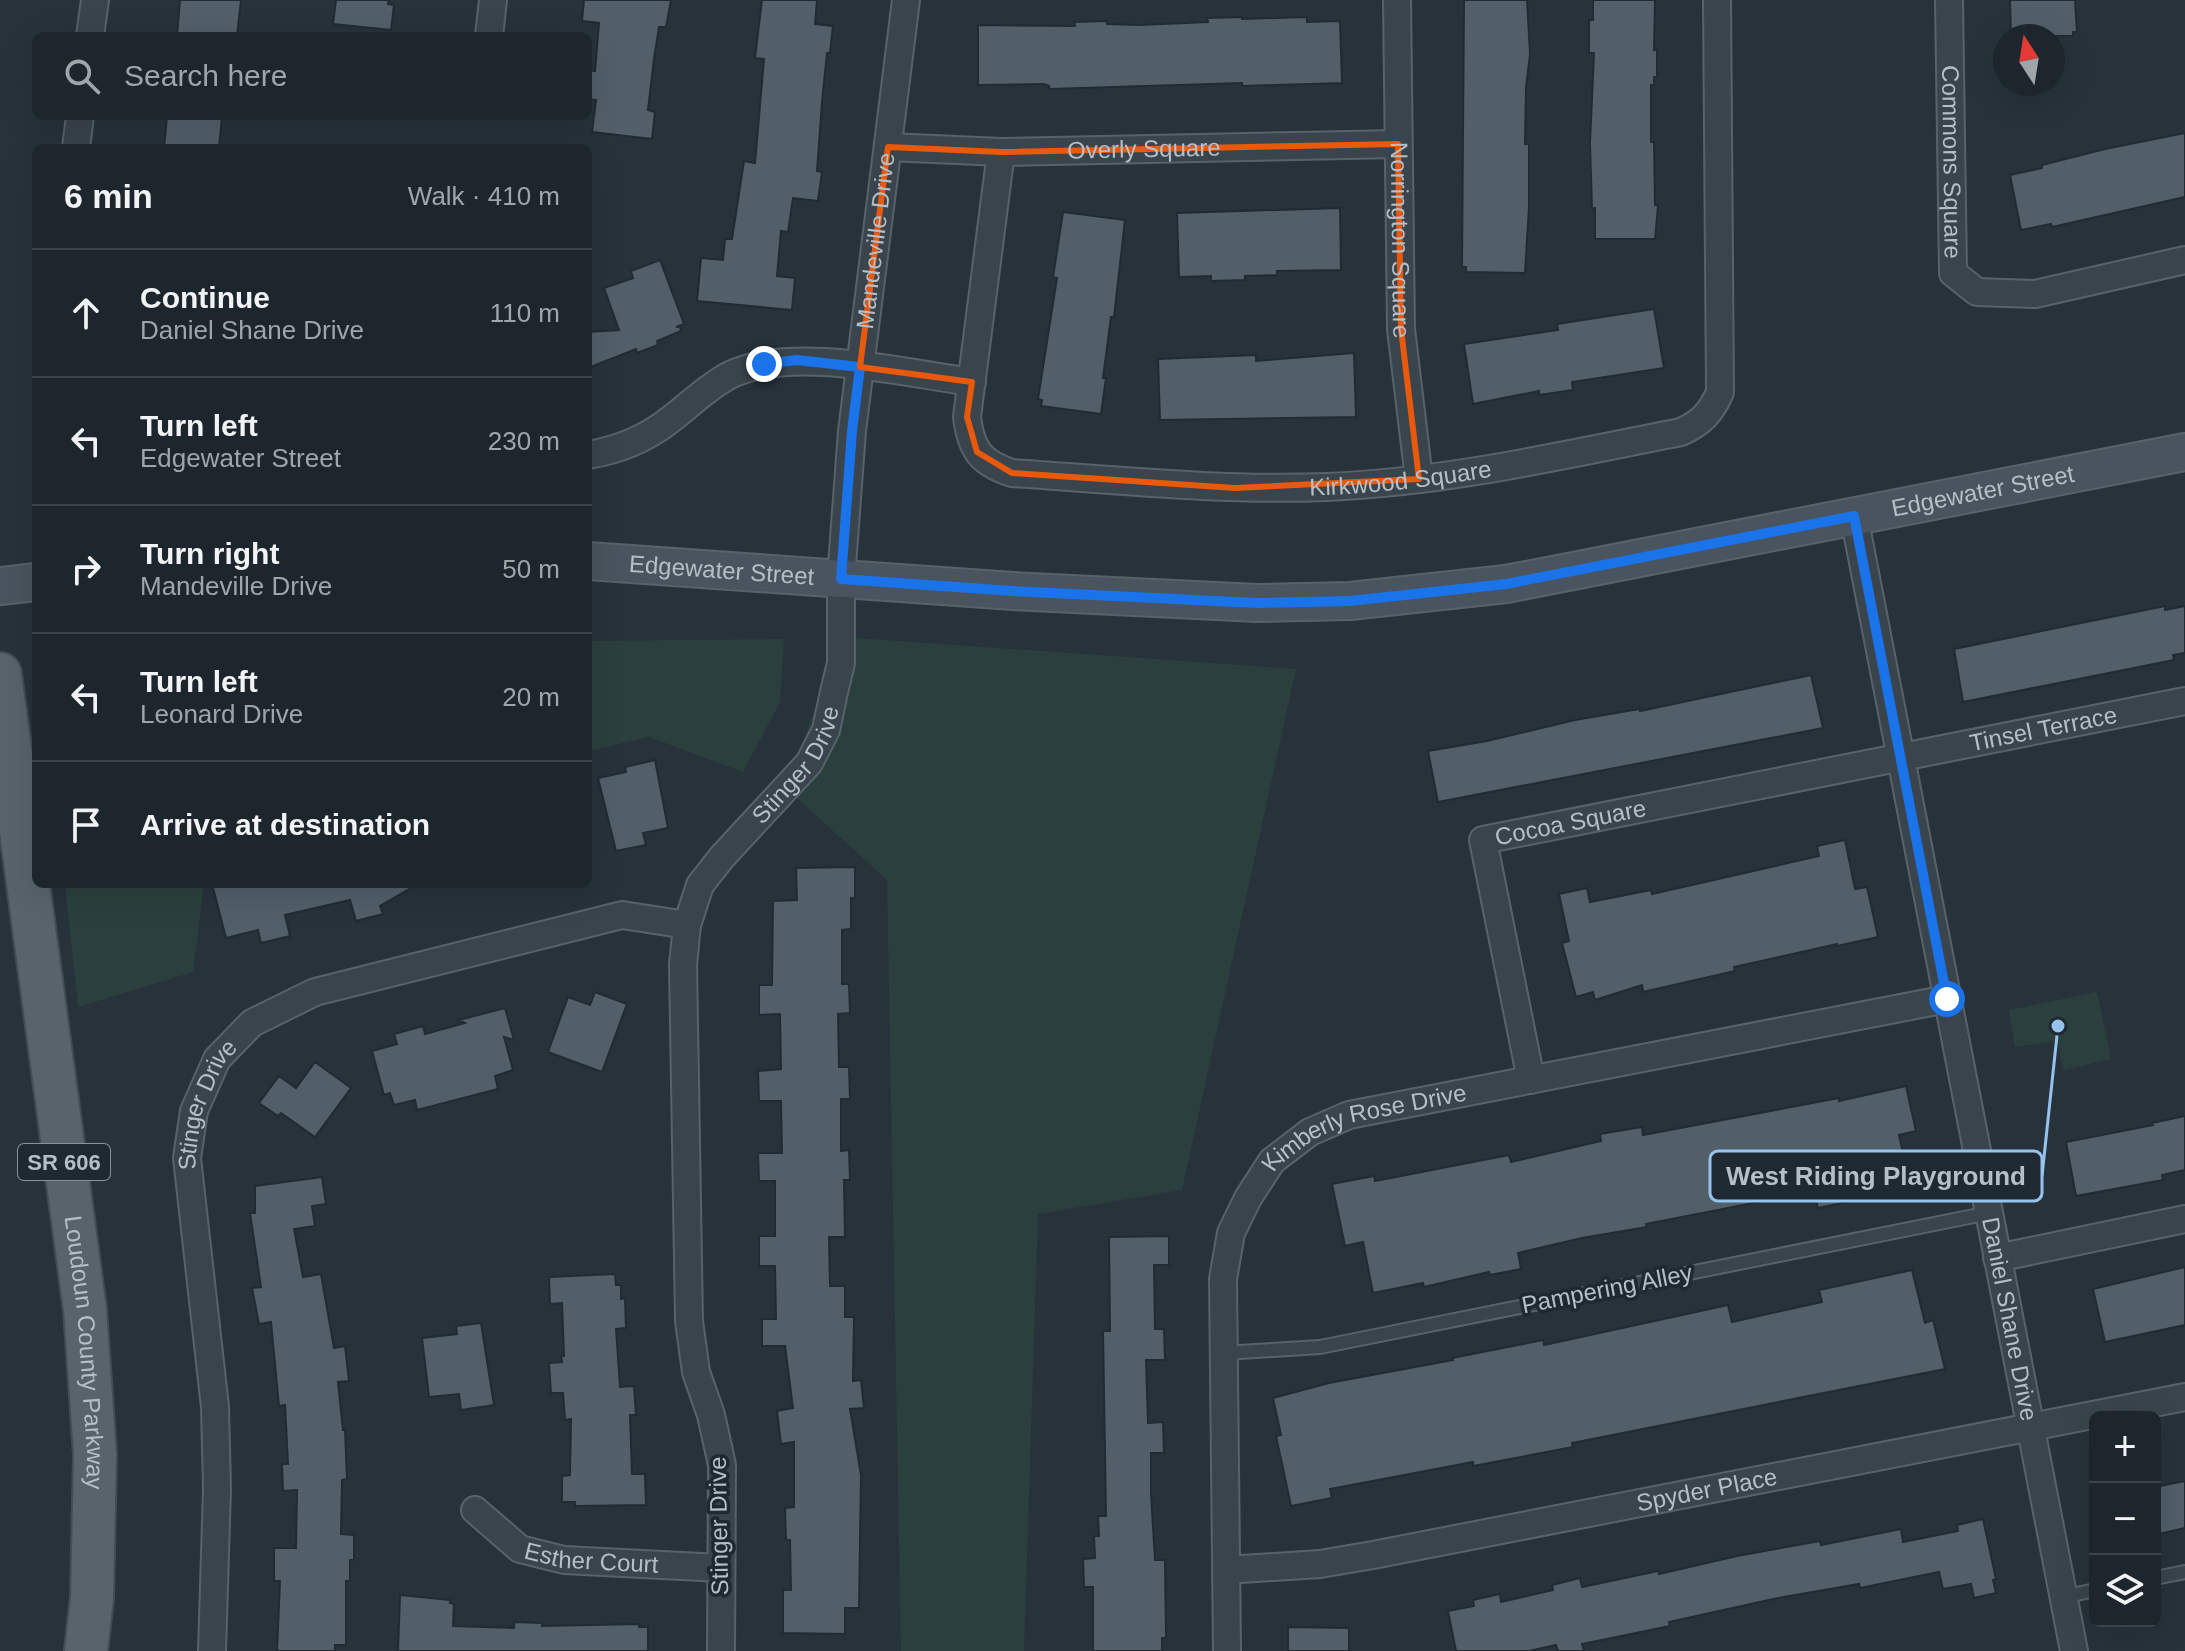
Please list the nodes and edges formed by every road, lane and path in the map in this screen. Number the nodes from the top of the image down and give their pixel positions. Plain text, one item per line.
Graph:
1 (95, 0) edge
2 (493, 0) edge
3 (906, 0) edge
4 (1397, 0) edge
5 (1717, 0) edge
6 (1949, 0) edge
7 (91, 32) edge
8 (489, 32) edge
9 (80, 120) edge
10 (76, 144) edge
11 (1398, 144) junction
12 (888, 147) junction
13 (1001, 152) junction
14 (2185, 260) edge
15 (860, 367) junction
16 (972, 382) junction
17 (2185, 452) edge
18 (592, 454) edge
19 (1419, 479) junction
20 (1854, 516) junction
21 (592, 561) edge
22 (841, 579) junction
23 (32, 582) edge
24 (0, 586) edge
25 (0, 674) edge
26 (2185, 701) edge
27 (1901, 758) junction
28 (687, 925) junction
29 (1947, 999) junction
30 (1531, 1080) junction
31 (1989, 1213) junction
32 (2185, 1219) edge
33 (1997, 1258) junction
34 (1224, 1353) junction
35 (2185, 1397) edge
36 (2030, 1427) junction
37 (475, 1510) dead end
38 (721, 1568) junction
39 (1226, 1570) junction
40 (2185, 1572) edge
41 (2161, 1577) edge
42 (2089, 1591) edge
43 (2063, 1597) junction
44 (86, 1651) edge
45 (212, 1651) edge
46 (721, 1651) edge
47 (1227, 1651) edge
48 (2074, 1651) edge

1 - 7 street
2 - 8 street
3 - 12 street, Mandeville Drive
4 - 11 street, Norrington Square
5 - 19 street, Kirkwood Square
6 - 14 street, Commons Square
9 - 10 street
11 - 13 street, Overly Square
11 - 19 street, Norrington Square
12 - 13 street, Overly Square
12 - 15 street, Mandeville Drive
13 - 16 street, Kirkwood Square
15 - 16 street
15 - 18 street
15 - 22 street, Mandeville Drive
16 - 19 street, Kirkwood Square
17 - 20 street, Edgewater Street
20 - 22 street, Edgewater Street
20 - 27 street, Daniel Shane Drive
21 - 22 street, Edgewater Street
22 - 28 street, Stinger Drive
23 - 24 street
25 - 44 main road, Loudoun County Parkway / SR 606
26 - 27 street, Tinsel Terrace
27 - 29 street, Daniel Shane Drive
27 - 30 street, Cocoa Square
28 - 38 street, Stinger Drive
28 - 45 street, Stinger Drive
29 - 30 street, Kimberly Rose Drive
29 - 31 street, Daniel Shane Drive
30 - 34 street, Kimberly Rose Drive
31 - 33 street, Daniel Shane Drive
31 - 34 lane, Pampering Alley
32 - 33 street
33 - 36 street, Daniel Shane Drive
34 - 39 street, Kimberly Rose Drive
35 - 36 street, Spyder Place
36 - 39 street, Spyder Place
36 - 43 street, Daniel Shane Drive
37 - 38 street, Esther Court
38 - 46 street, Stinger Drive
39 - 47 street, Kimberly Rose Drive
40 - 41 lane
42 - 43 lane
43 - 48 street, Daniel Shane Drive

